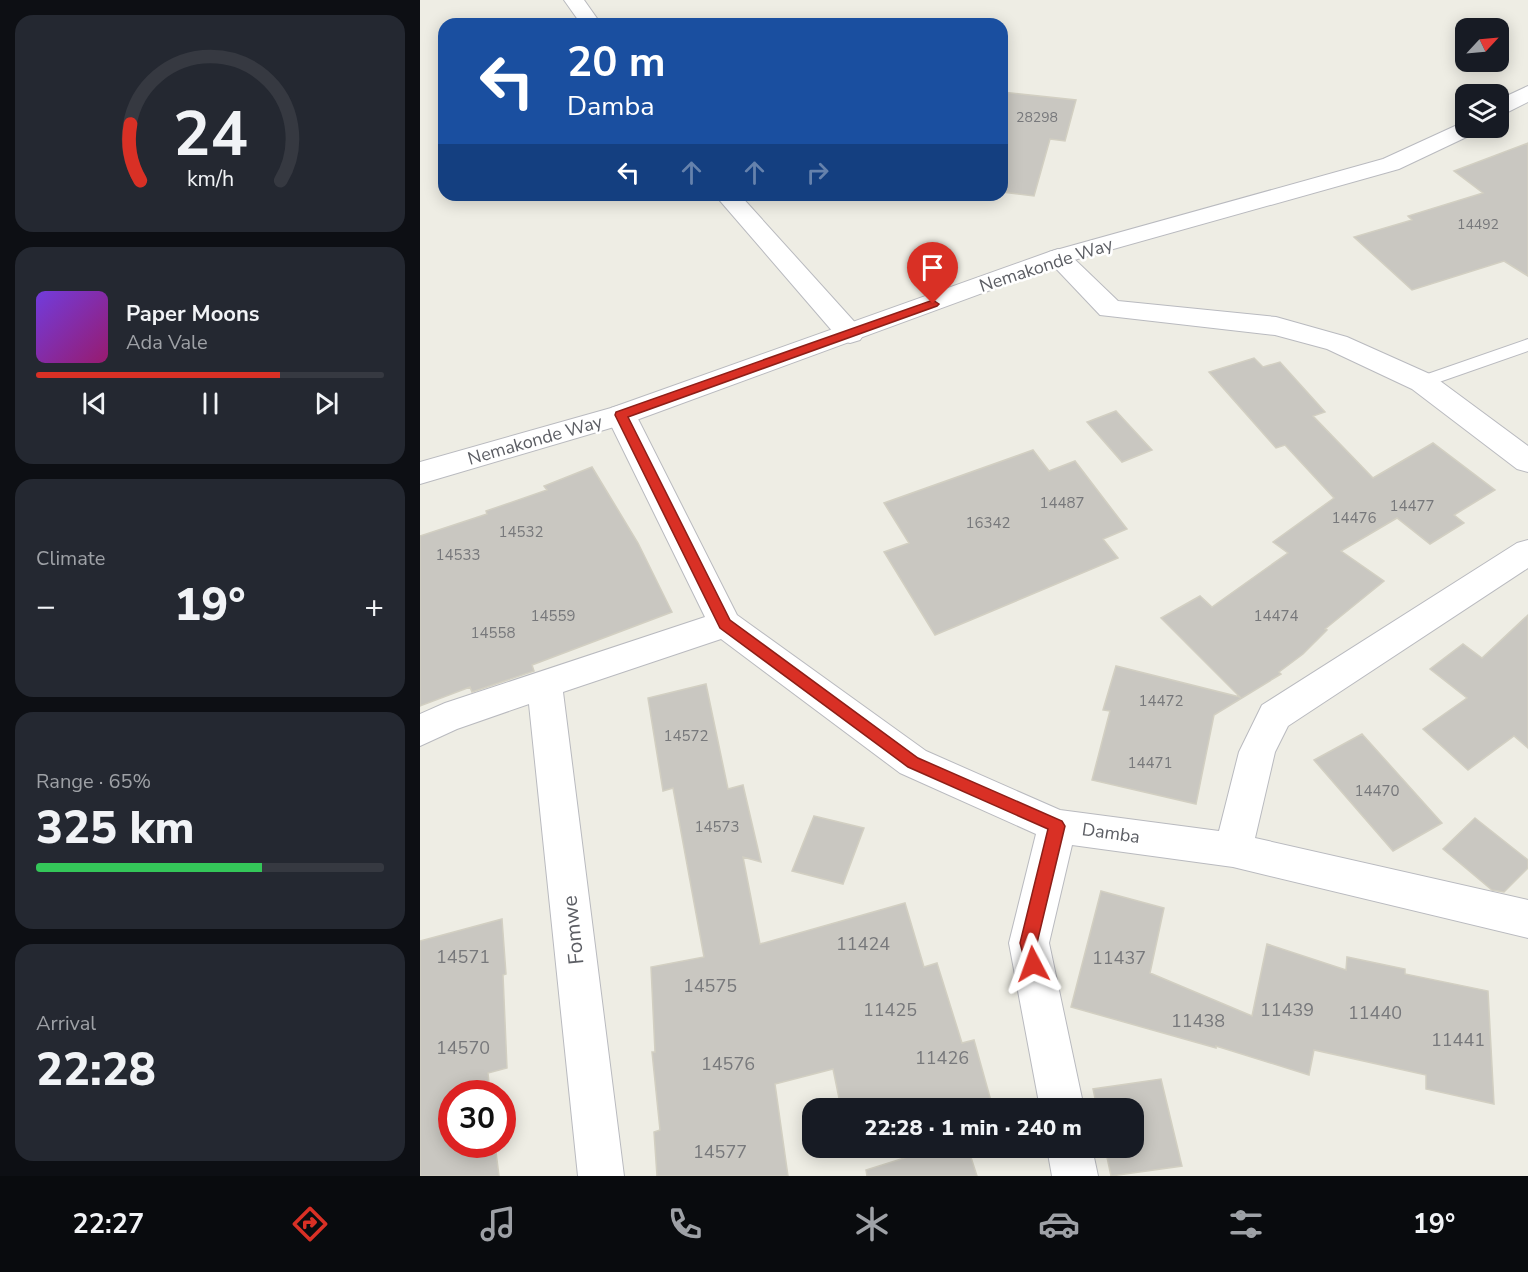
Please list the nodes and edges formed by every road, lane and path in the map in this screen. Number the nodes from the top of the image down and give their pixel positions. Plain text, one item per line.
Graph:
1 (574, 0) edge
2 (587, 18) edge
3 (1528, 93) edge
4 (1509, 104) edge
5 (1455, 134) edge
6 (732, 201) edge
7 (1058, 257) junction
8 (850, 334) junction
9 (1528, 345) edge
10 (1422, 382) junction
11 (621, 415) junction
12 (1528, 461) edge
13 (420, 473) edge
14 (1528, 552) edge
15 (725, 624) junction
16 (545, 685) junction
17 (420, 730) edge
18 (1057, 826) junction
19 (1233, 850) junction
20 (1528, 919) edge
21 (1060, 1098) edge
22 (1072, 1158) edge
23 (601, 1176) edge
24 (1076, 1176) edge

1 - 2 street
3 - 4 street
5 - 7 street, Nemakonde Way
6 - 8 street
7 - 8 street, Nemakonde Way
7 - 10 street
8 - 11 street, Nemakonde Way
9 - 10 lane
10 - 12 street
11 - 13 street, Nemakonde Way
11 - 15 street, Damba
14 - 19 street
15 - 16 street
15 - 18 street, Damba
16 - 17 street
16 - 23 street, Fomwe
18 - 19 street, Damba
18 - 21 street
19 - 20 street, Damba
22 - 24 street

